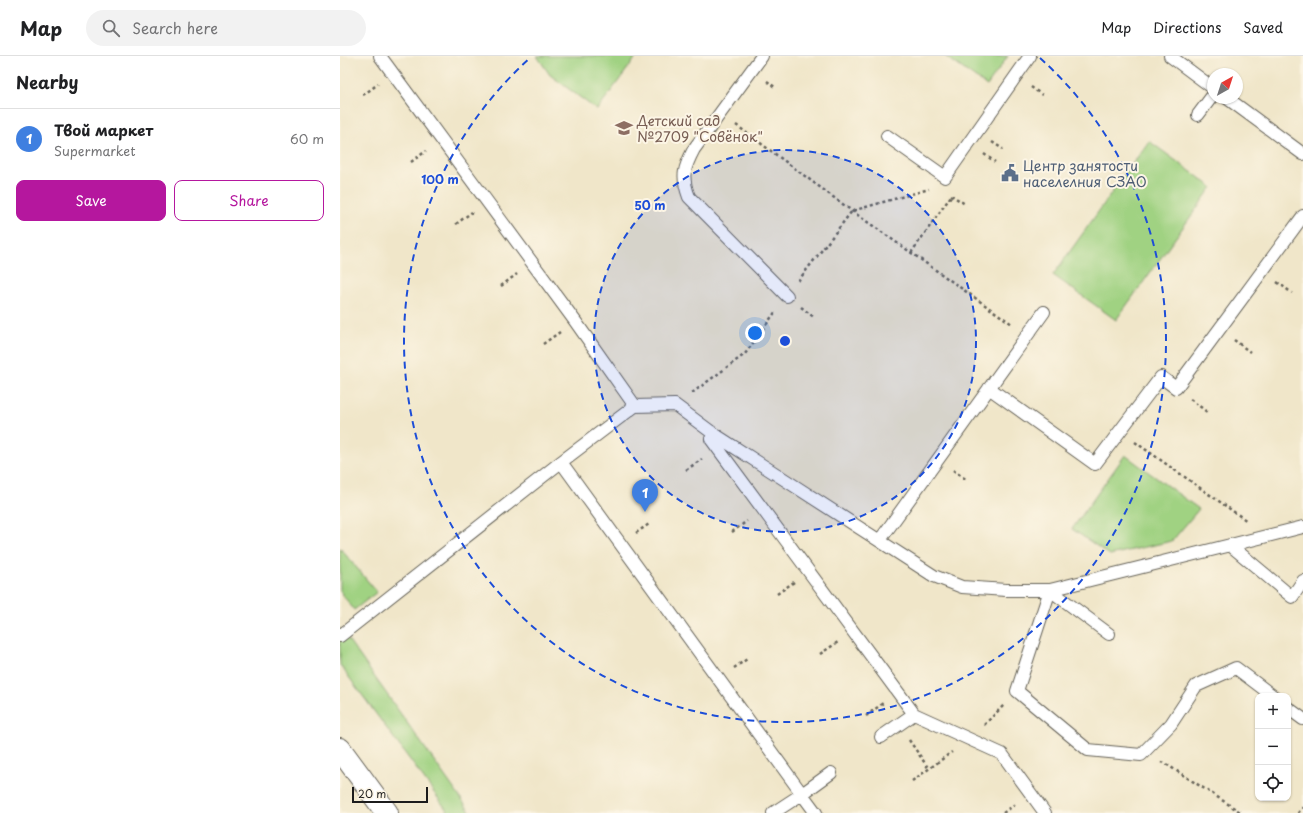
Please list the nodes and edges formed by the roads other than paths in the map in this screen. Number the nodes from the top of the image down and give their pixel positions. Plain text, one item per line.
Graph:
1 (380, 56) edge
2 (762, 56) edge
3 (1030, 56) edge
4 (1170, 56) edge
5 (1207, 84) edge
6 (1207, 103) edge
7 (1235, 104) edge
8 (1198, 115) dead end
9 (887, 136) dead end
10 (1303, 154) edge
11 (1303, 216) edge
12 (786, 296) dead end
13 (1044, 312) dead end
14 (989, 388) junction
15 (635, 406) junction
16 (714, 434) junction
17 (561, 462) junction
18 (1303, 527) edge
19 (880, 540) junction
20 (1230, 545) junction
21 (1303, 581) edge
22 (1050, 590) junction
23 (1109, 634) dead end
24 (340, 636) edge
25 (1268, 693) edge
26 (1291, 710) edge
27 (914, 714) junction
28 (1303, 719) edge
29 (881, 737) dead end
30 (340, 749) edge
31 (830, 773) dead end
32 (802, 794) junction
33 (387, 813) edge
34 (773, 813) edge
35 (816, 813) edge
36 (1045, 813) edge

1 - 15 lane
2 - 12 lane
3 - 9 lane
4 - 5 lane
6 - 8 lane
7 - 10 lane
11 - 14 lane
13 - 14 lane
14 - 19 lane
15 - 16 lane
15 - 17 lane
16 - 19 lane
16 - 27 lane
17 - 24 lane
17 - 32 lane
18 - 20 lane
19 - 22 lane
20 - 21 lane
20 - 22 lane
22 - 23 lane
22 - 25 lane
26 - 28 lane
27 - 29 lane
27 - 36 lane
30 - 33 main road
31 - 32 lane
32 - 34 lane
32 - 35 lane

